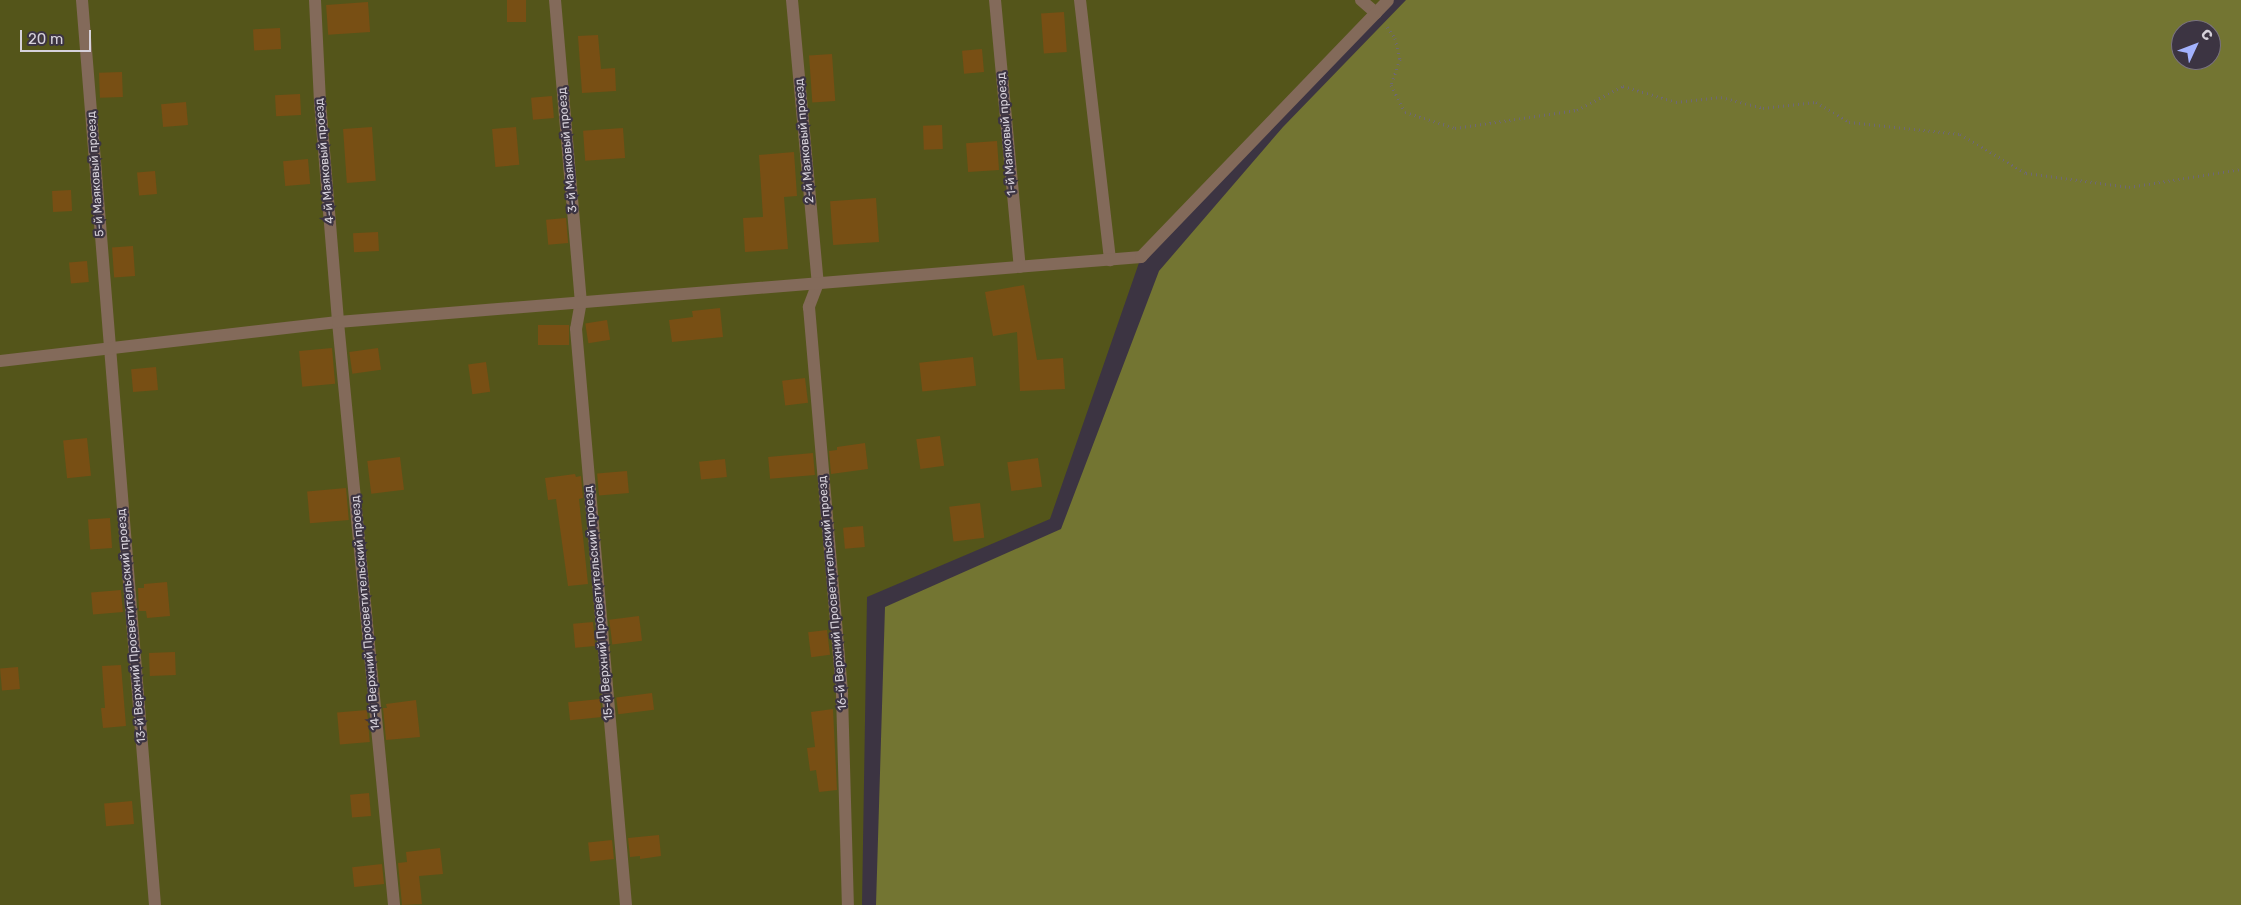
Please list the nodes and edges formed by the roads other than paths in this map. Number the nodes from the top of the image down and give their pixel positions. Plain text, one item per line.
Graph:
1 (82, 0) edge
2 (315, 0) edge
3 (555, 0) edge
4 (792, 0) edge
5 (995, 0) edge
6 (1080, 0) edge
7 (1361, 0) edge
8 (1388, 0) edge
9 (1376, 13) junction
10 (1110, 260) junction
11 (1020, 267) junction
12 (818, 282) junction
13 (581, 301) junction
14 (338, 322) junction
15 (110, 348) junction
16 (0, 361) edge
17 (155, 905) edge
18 (394, 905) edge
19 (626, 905) edge
20 (848, 905) edge

1 - 15 street, 5-й Маяковый проезд
2 - 14 street, 4-й Маяковый проезд
3 - 13 street, 3-й Маяковый проезд
4 - 12 street, 2-й Маяковый проезд
5 - 11 street, 1-й Маяковый проезд
6 - 10 street
7 - 9 street
8 - 9 street
9 - 10 street
10 - 11 street
11 - 12 street
12 - 13 street
12 - 20 street, 16-й Верхний Просветительский проезд
13 - 14 street
13 - 19 street, 15-й Верхний Просветительский проезд
14 - 15 street
14 - 18 street, 14-й Верхний Просветительский проезд
15 - 16 street
15 - 17 street, 13-й Верхний Просветительский проезд

